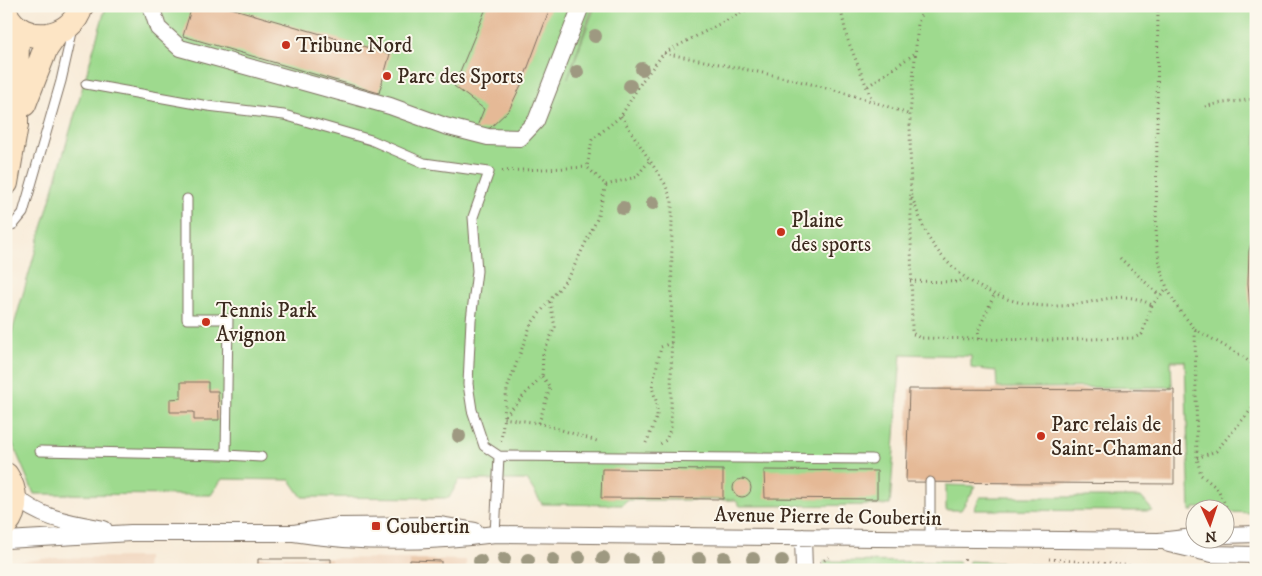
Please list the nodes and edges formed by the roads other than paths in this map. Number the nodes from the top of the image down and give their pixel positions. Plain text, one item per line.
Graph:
1 (151, 6) edge
2 (581, 6) edge
3 (78, 13) edge
4 (12, 21) edge
5 (56, 34) junction
6 (86, 84) dead end
7 (16, 125) junction
8 (6, 183) edge
9 (187, 199) dead end
10 (6, 227) edge
11 (40, 450) dead end
12 (226, 455) junction
13 (499, 456) junction
14 (261, 457) dead end
15 (872, 459) dead end
16 (930, 482) dead end
17 (11, 486) edge
18 (6, 524) edge
19 (131, 533) junction
20 (496, 534) junction
21 (1256, 534) edge
22 (1234, 535) edge
23 (803, 537) junction
24 (1184, 538) edge
25 (930, 539) junction
26 (6, 540) edge
27 (1159, 541) junction
28 (1256, 555) edge
29 (804, 570) edge

1 - 2 street
3 - 5 main road
3 - 10 lane
4 - 5 main road
4 - 7 main road
5 - 7 main road
6 - 13 lane
7 - 8 main road
9 - 12 lane
11 - 12 lane
12 - 14 lane
13 - 15 lane
13 - 20 lane
16 - 25 lane
17 - 18 main road
17 - 19 street, Avenue Pierre de Coubertin
19 - 20 street, Avenue Pierre de Coubertin
19 - 26 street, Avenue Pierre de Coubertin
20 - 23 street, Avenue Pierre de Coubertin
21 - 22 street
23 - 25 street, Avenue Pierre de Coubertin
23 - 29 street
24 - 27 street, Avenue Pierre de Coubertin
25 - 27 street, Avenue Pierre de Coubertin
27 - 28 street, Avenue Pierre de Coubertin

